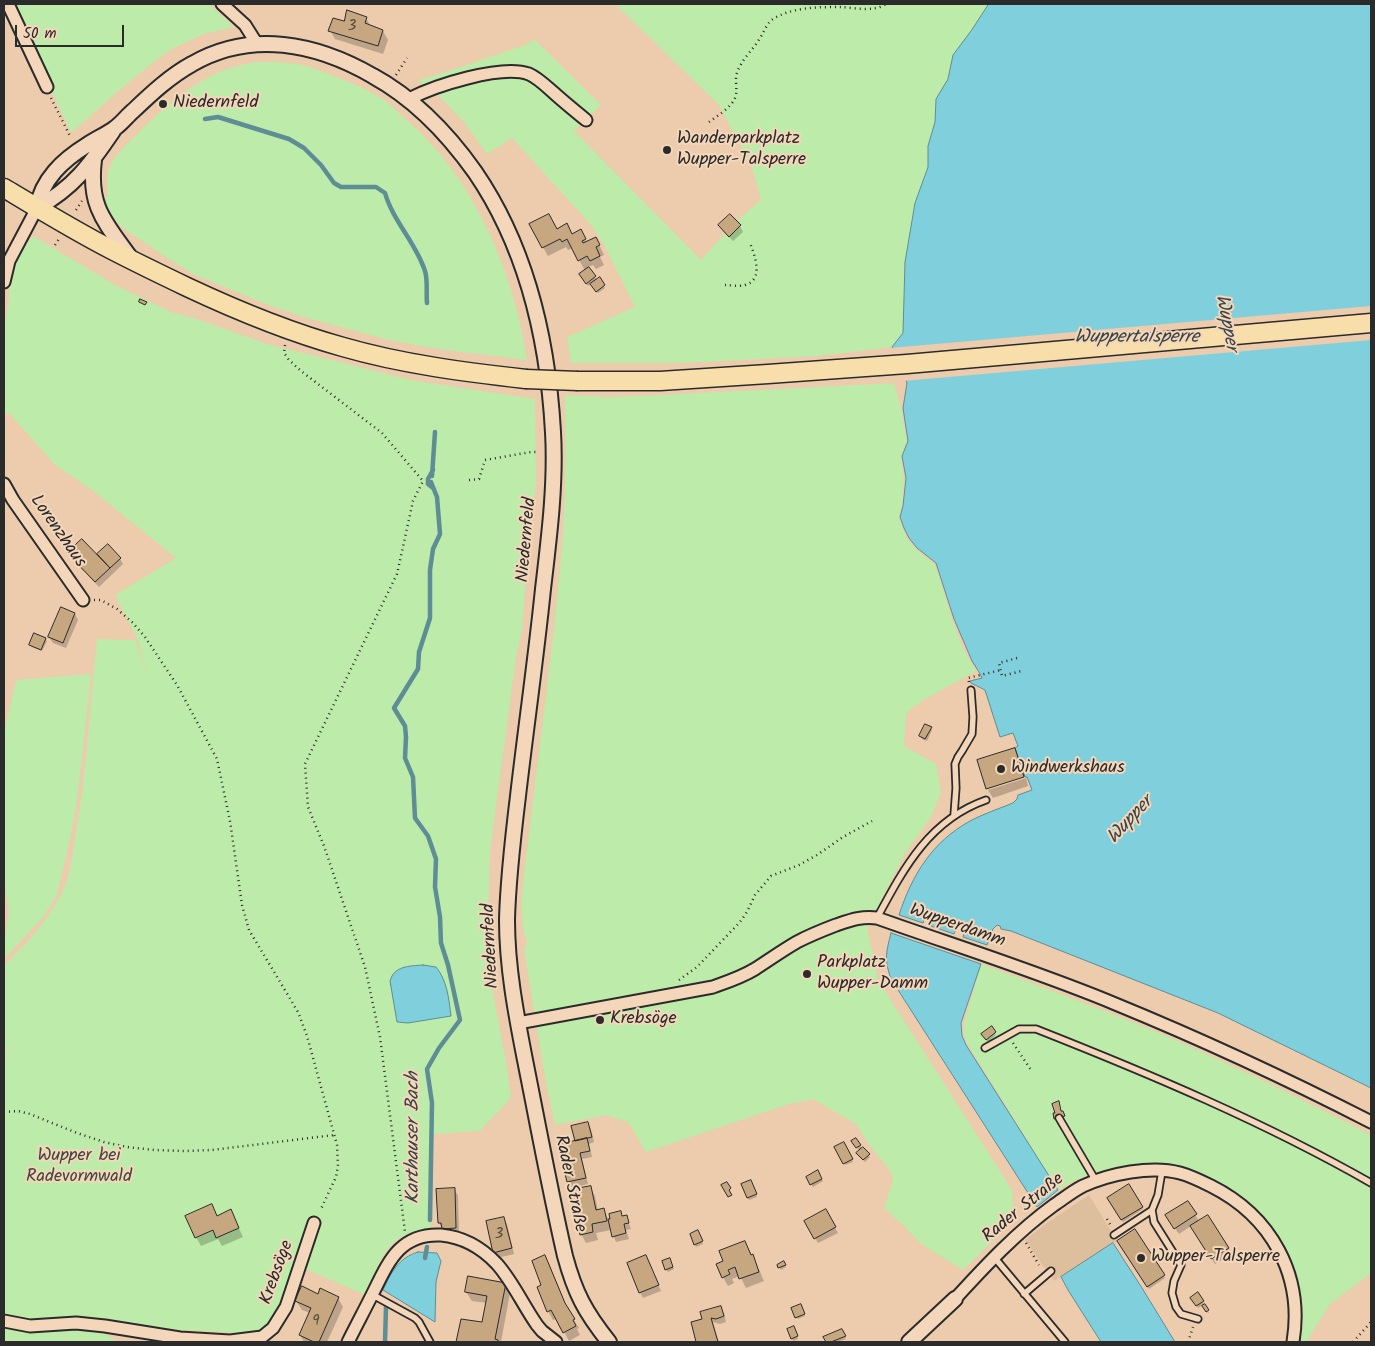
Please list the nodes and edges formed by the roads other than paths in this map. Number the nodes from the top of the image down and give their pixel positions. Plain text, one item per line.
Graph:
1 (8, 4) edge
2 (222, 4) edge
3 (257, 44) junction
4 (47, 88) road end
5 (409, 99) junction
6 (586, 120) dead end
7 (115, 128) junction
8 (94, 160) junction
9 (4, 188) edge
10 (37, 208) junction
11 (133, 261) junction
12 (4, 282) edge
13 (1371, 323) edge
14 (4, 484) edge
15 (83, 600) road end
16 (971, 690) dead end
17 (986, 800) dead end
18 (954, 815) junction
19 (878, 918) junction
20 (518, 1023) junction
21 (986, 1048) dead end
22 (1059, 1118) dead end
23 (1371, 1122) edge
24 (1162, 1170) junction
25 (1096, 1182) junction
26 (1371, 1183) edge
27 (1152, 1210) junction
28 (314, 1222) road end
29 (1114, 1235) dead end
30 (994, 1257) junction
31 (1051, 1271) dead end
32 (373, 1294) junction
33 (1024, 1294) junction
34 (955, 1298) joint
35 (1198, 1319) dead end
36 (4, 1321) edge
37 (180, 1338) junction
38 (192, 1342) edge
39 (348, 1342) edge
40 (430, 1342) edge
41 (556, 1342) edge
42 (609, 1342) edge
43 (909, 1342) edge
44 (1065, 1342) edge
45 (1293, 1342) edge

1 - 4 street
2 - 3 street
3 - 5 street, Niedernfeld
3 - 7 street, Niedernfeld
5 - 6 street
5 - 20 street, Niedernfeld
7 - 8 street, Niedernfeld
7 - 10 street, Niedernfeld
8 - 10 street, Niedernfeld
8 - 11 street
9 - 10 main road
10 - 11 main road
10 - 12 street
11 - 13 main road, bridge
14 - 15 street, Lorenzhaus
16 - 18 lane
17 - 18 lane
18 - 19 lane
19 - 20 street, Wupperdamm
19 - 23 street, Wupperdamm
20 - 42 street, Rader Straße
21 - 26 lane
22 - 25 lane
24 - 25 street, Rader Straße
24 - 27 lane
24 - 45 street, Rader Straße
25 - 30 street, Rader Straße
27 - 29 lane
27 - 35 lane
28 - 37 street, Krebsöge
30 - 33 lane
30 - 34 street, Rader Straße
31 - 33 lane
32 - 39 street
32 - 40 lane
32 - 41 street
33 - 44 lane
34 - 43 street, Rader Straße
36 - 37 street, Krebsöge
37 - 38 street, Krebsöge

